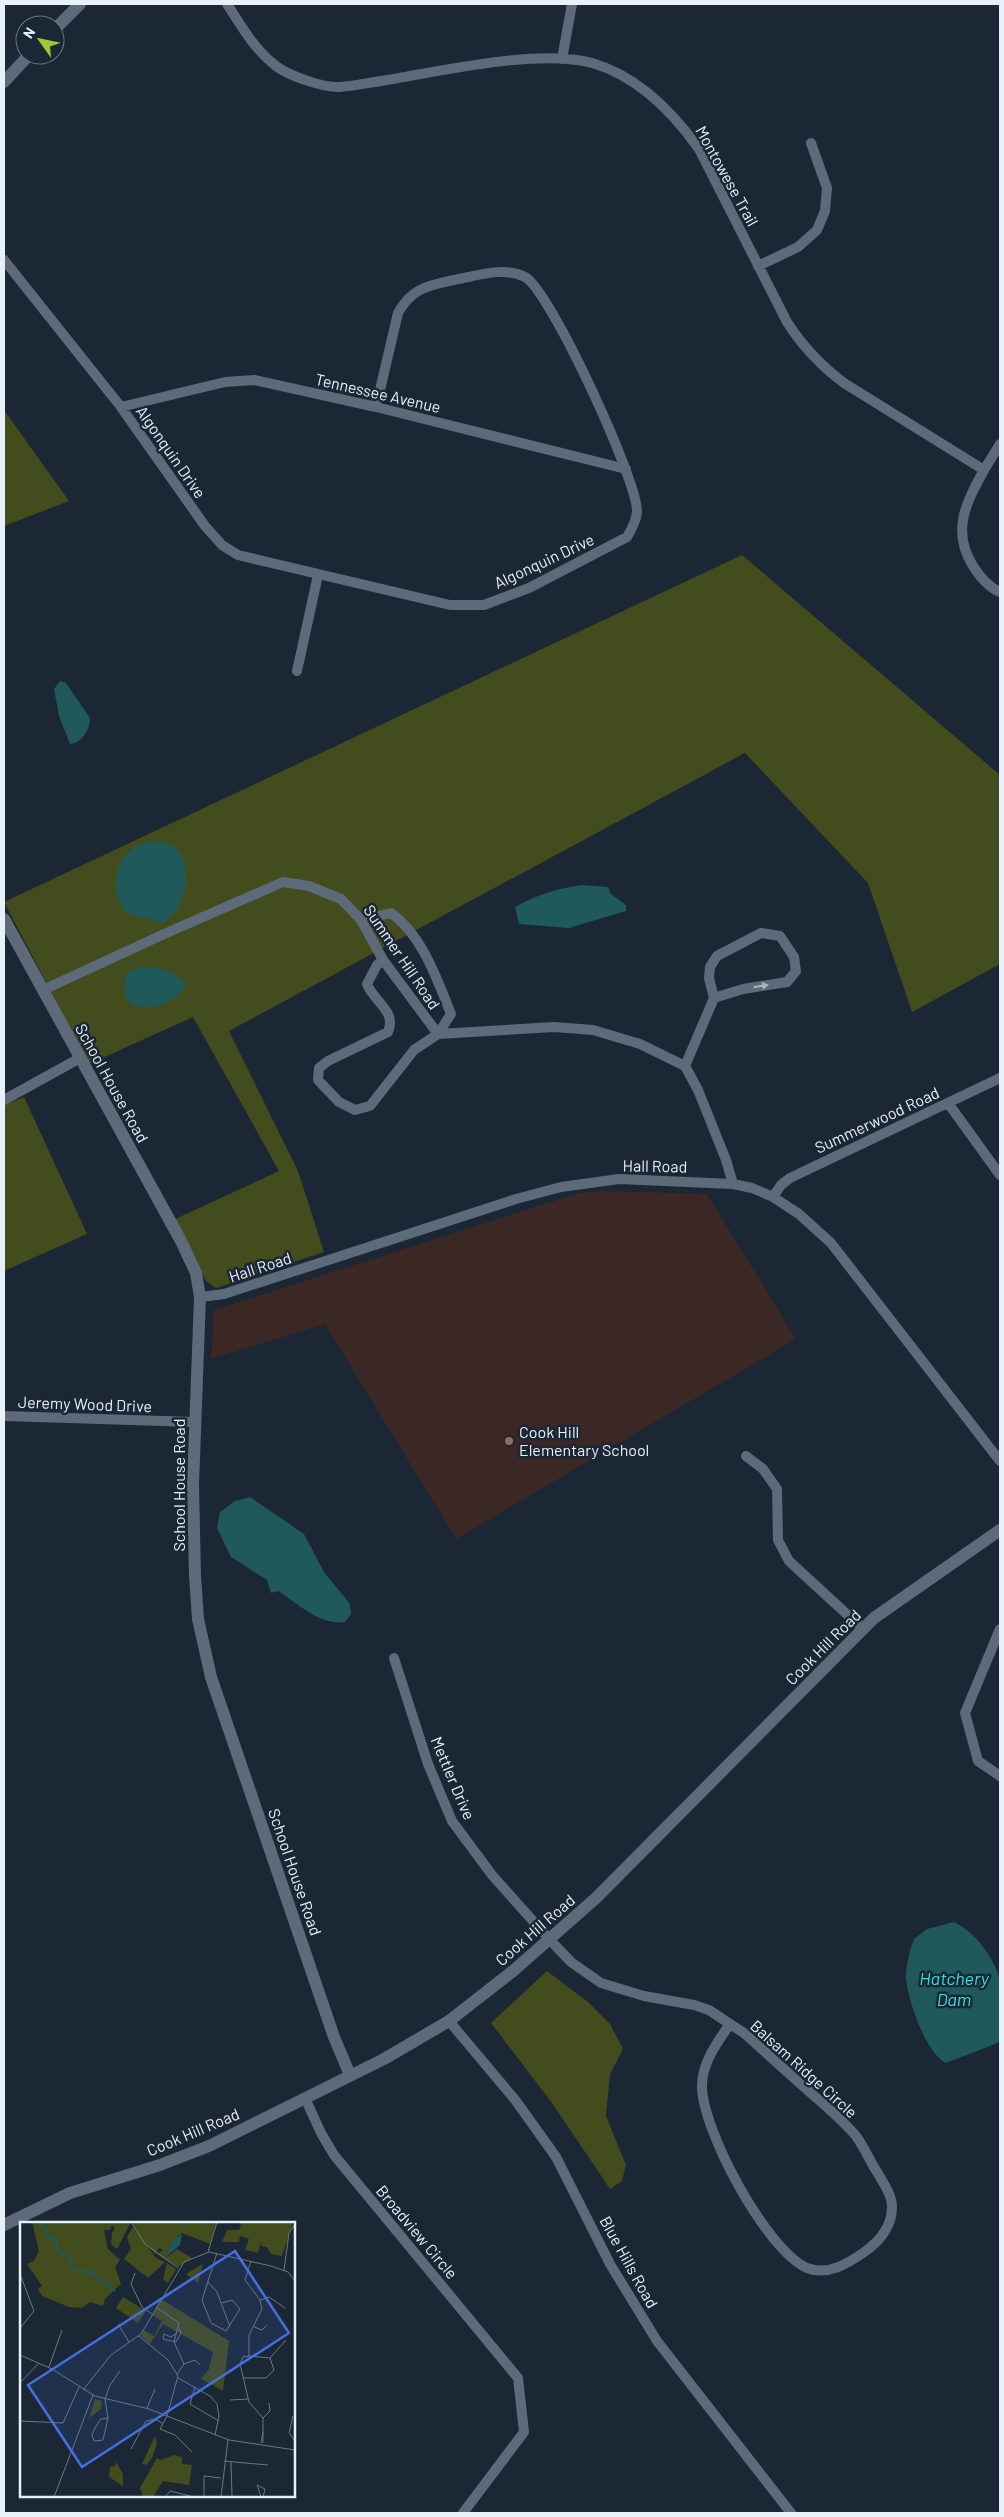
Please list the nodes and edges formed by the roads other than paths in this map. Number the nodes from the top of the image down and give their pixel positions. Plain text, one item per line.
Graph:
1 (80, 4) edge
2 (227, 4) edge
3 (572, 4) edge
4 (65, 18) edge
5 (562, 59) junction
6 (20, 65) edge
7 (4, 82) edge
8 (811, 143) dead end
9 (4, 260) edge
10 (758, 266) junction
11 (122, 407) junction
12 (376, 407) junction
13 (1000, 444) edge
14 (626, 469) junction
15 (984, 470) junction
16 (318, 575) junction
17 (1000, 592) edge
18 (297, 671) dead end
19 (4, 919) edge
20 (361, 920) junction
21 (383, 960) junction
22 (43, 990) junction
23 (714, 998) junction
24 (438, 1034) junction
25 (80, 1058) junction
26 (685, 1066) junction
27 (1000, 1078) edge
28 (4, 1100) edge
29 (948, 1103) junction
30 (1000, 1175) edge
31 (733, 1184) junction
32 (773, 1197) junction
33 (200, 1297) junction
34 (4, 1416) edge
35 (195, 1422) junction
36 (746, 1456) dead end
37 (1000, 1461) edge
38 (1000, 1530) edge
39 (863, 1628) junction
40 (1000, 1629) edge
41 (394, 1658) dead end
42 (1000, 1776) edge
43 (550, 1940) junction
44 (449, 2021) junction
45 (730, 2024) junction
46 (350, 2075) junction
47 (305, 2098) junction
48 (4, 2225) edge
49 (463, 2513) edge
50 (791, 2513) edge

1 - 4 street
2 - 5 street, Montowese Trail
3 - 5 street
5 - 10 street, Montowese Trail
6 - 7 street
8 - 10 street
9 - 11 street, Algonquin Drive
10 - 15 street, Montowese Trail
11 - 12 street, Tennessee Avenue
11 - 16 street, Algonquin Drive
12 - 14 street, Tennessee Avenue
12 - 14 street, Algonquin Drive
13 - 15 street
14 - 16 street, Algonquin Drive
15 - 17 street
16 - 18 street
19 - 22 street, School House Road
20 - 21 street, Summer Hill Road
20 - 22 street, Summer Hill Road
20 - 24 street
21 - 24 street, Summer Hill Road
21 - 24 street
22 - 25 street, School House Road
23 -> 23 street
23 - 26 street
24 - 26 street, Summer Hill Road
25 - 28 street
25 - 33 street, School House Road
26 - 31 street
27 - 29 street, Summerwood Road
29 - 30 street
29 - 32 street, Summerwood Road
31 - 32 street, Hall Road
31 - 33 street, Hall Road
32 - 37 street, Hall Road
33 - 35 street, School House Road
34 - 35 street, Jeremy Wood Drive
35 - 46 street, School House Road
36 - 39 street
38 - 39 street, Cook Hill Road
39 - 43 street, Cook Hill Road
40 - 42 street
41 - 43 street, Mettler Drive
43 - 44 street, Cook Hill Road
43 - 45 street, Balsam Ridge Circle
44 - 46 street, Cook Hill Road
44 - 50 street, Blue Hills Road
45 - 45 street, Balsam Ridge Circle
46 - 47 street, Cook Hill Road
47 - 48 street, Cook Hill Road
47 - 49 street, Broadview Circle

